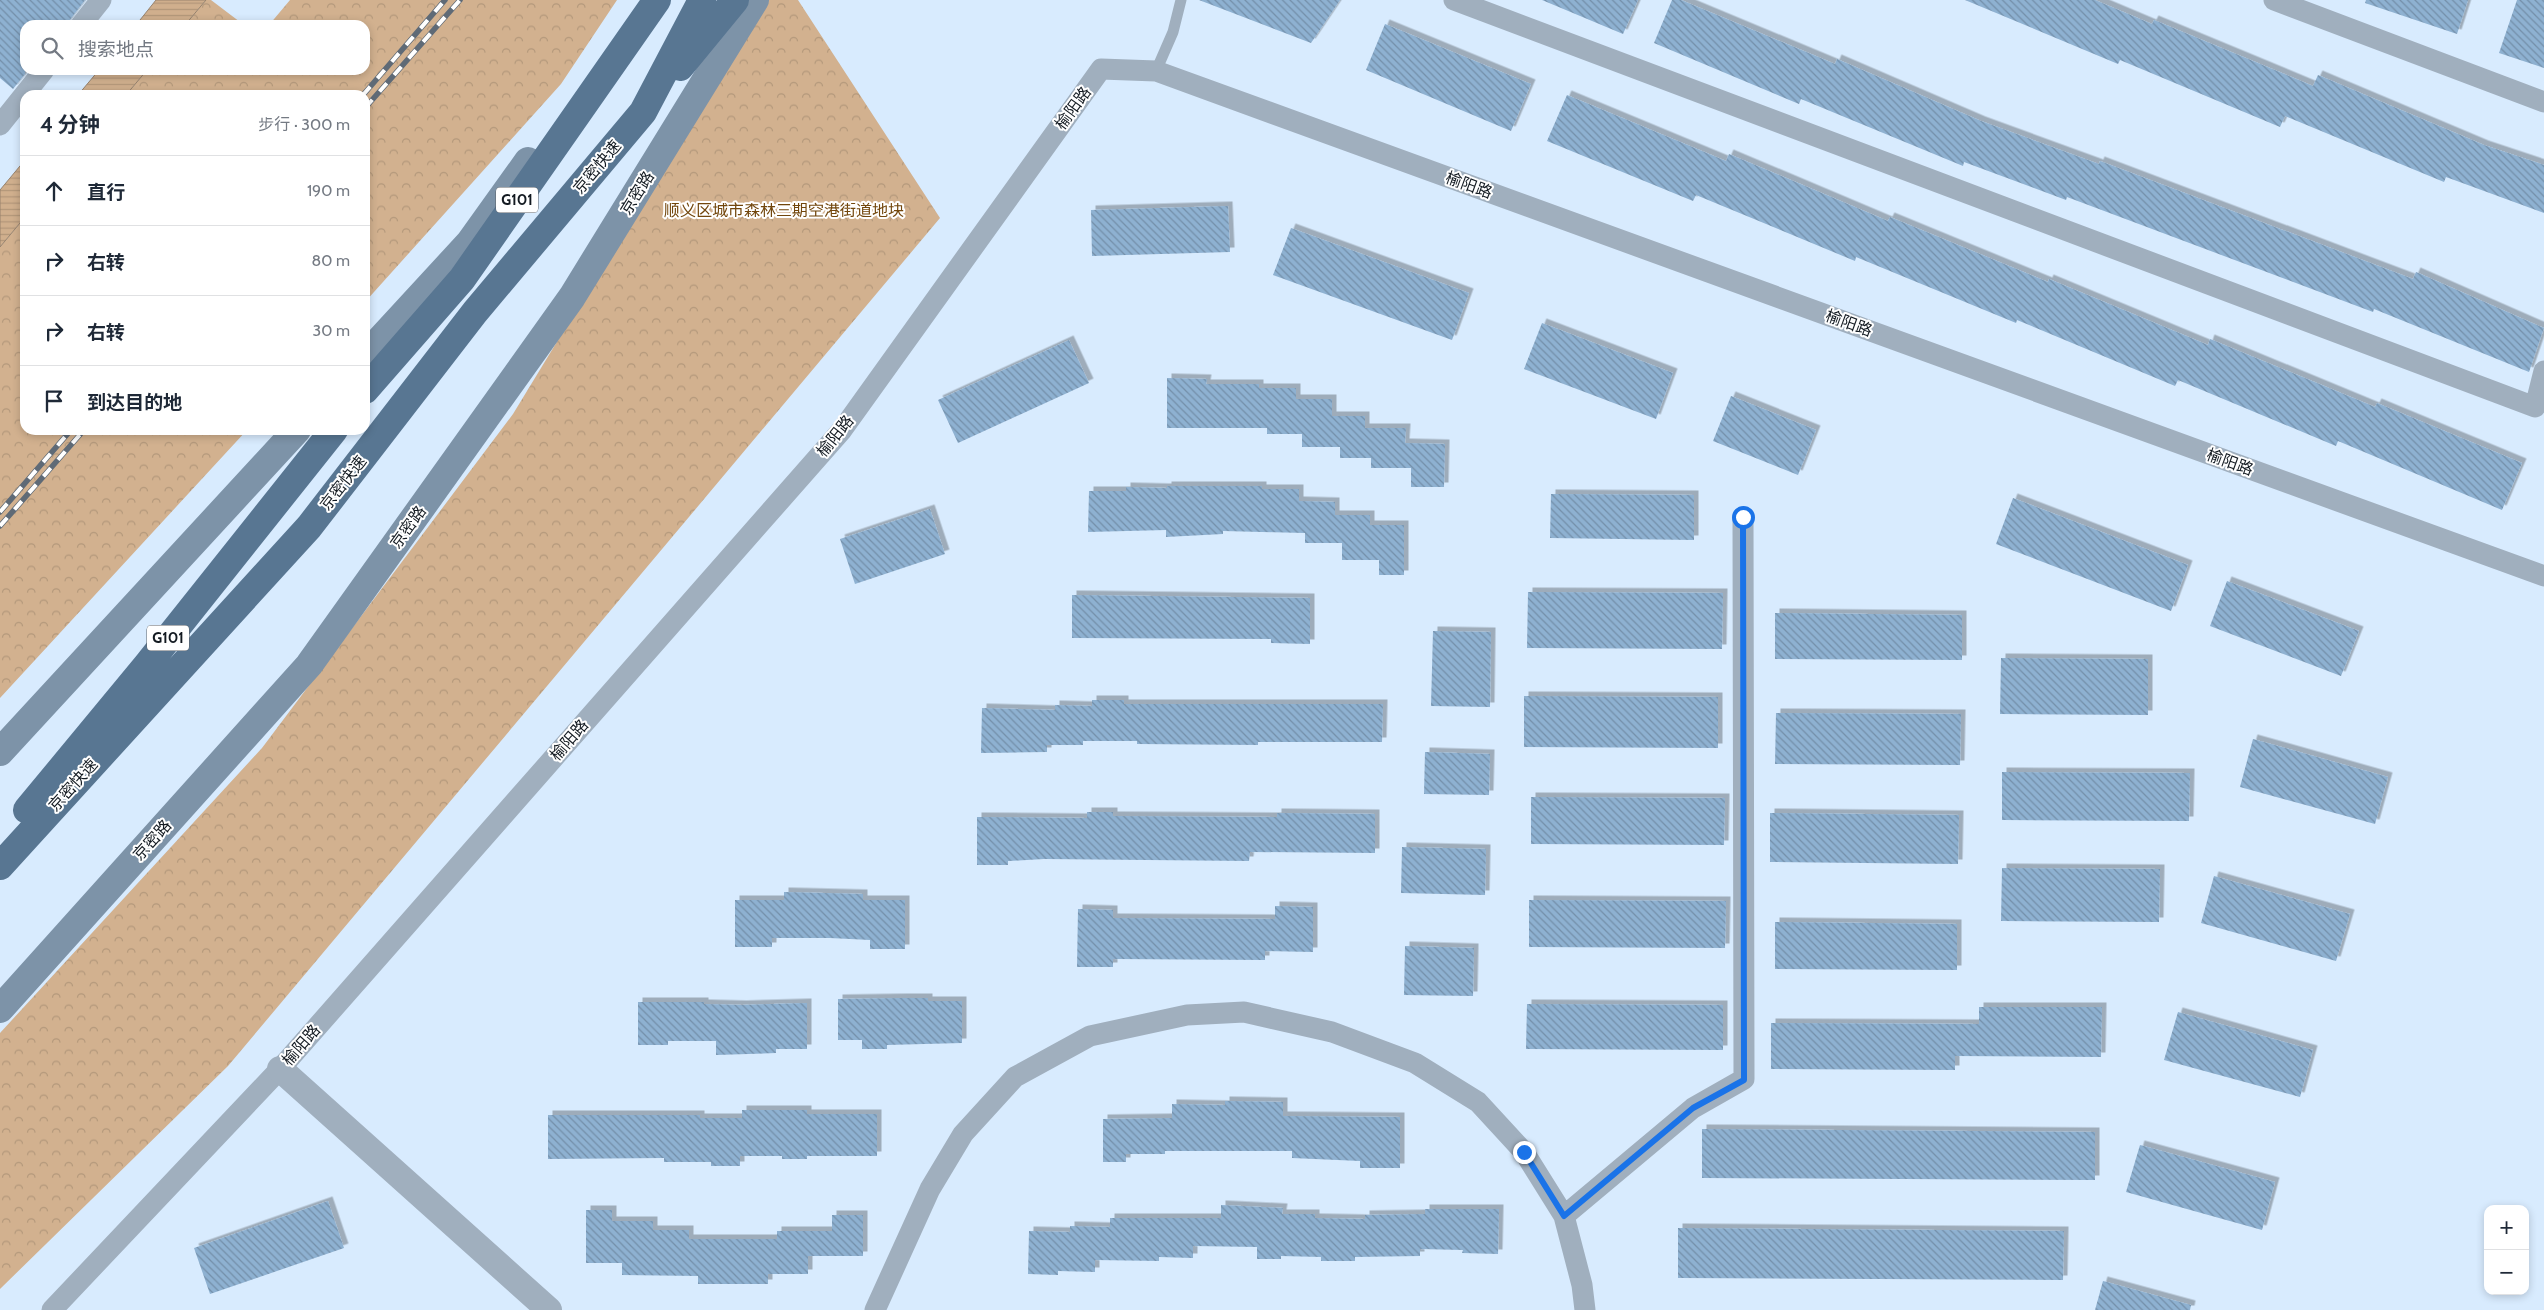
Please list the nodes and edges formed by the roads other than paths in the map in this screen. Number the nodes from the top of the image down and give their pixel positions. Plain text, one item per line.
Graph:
1 (101, 0) edge
2 (642, 0) edge
3 (657, 0) edge
4 (702, 0) edge
5 (735, 0) edge
6 (755, 0) edge
7 (1454, 0) edge
8 (2274, 0) edge
9 (1180, 1) edge
10 (85, 20) edge
11 (635, 31) junction
12 (1156, 71) junction
13 (40, 75) edge
14 (28, 90) edge
15 (20, 100) edge
16 (2544, 102) edge
17 (643, 112) junction
18 (0, 125) edge
19 (370, 351) edge
20 (2544, 371) edge
21 (370, 384) edge
22 (292, 435) edge
23 (330, 435) edge
24 (1743, 517) dead end
25 (2544, 576) edge
26 (0, 752) edge
27 (0, 843) edge
28 (0, 866) edge
29 (0, 1008) edge
30 (280, 1069) junction
31 (1564, 1216) junction
32 (52, 1310) edge
33 (549, 1310) edge
34 (875, 1310) edge
35 (1585, 1310) edge

1 - 10 street
2 - 11 highway
2 - 19 main road, G101
3 - 11 highway, G101
4 - 17 highway, 京密快速 / G101
5 - 17 highway
6 - 29 main road, 京密路
7 - 20 street
8 - 16 street
9 - 12 lane
11 - 21 highway, G101
12 - 25 street, 榆阳路
12 - 30 street, 榆阳路
13 - 14 street
15 - 18 street
17 - 28 highway, 京密快速 / G101
22 - 26 main road, G101
23 - 27 highway, 京密快速 / G101
24 - 31 street
30 - 32 street, 榆阳路
30 - 33 street
31 - 34 street
31 - 35 street

